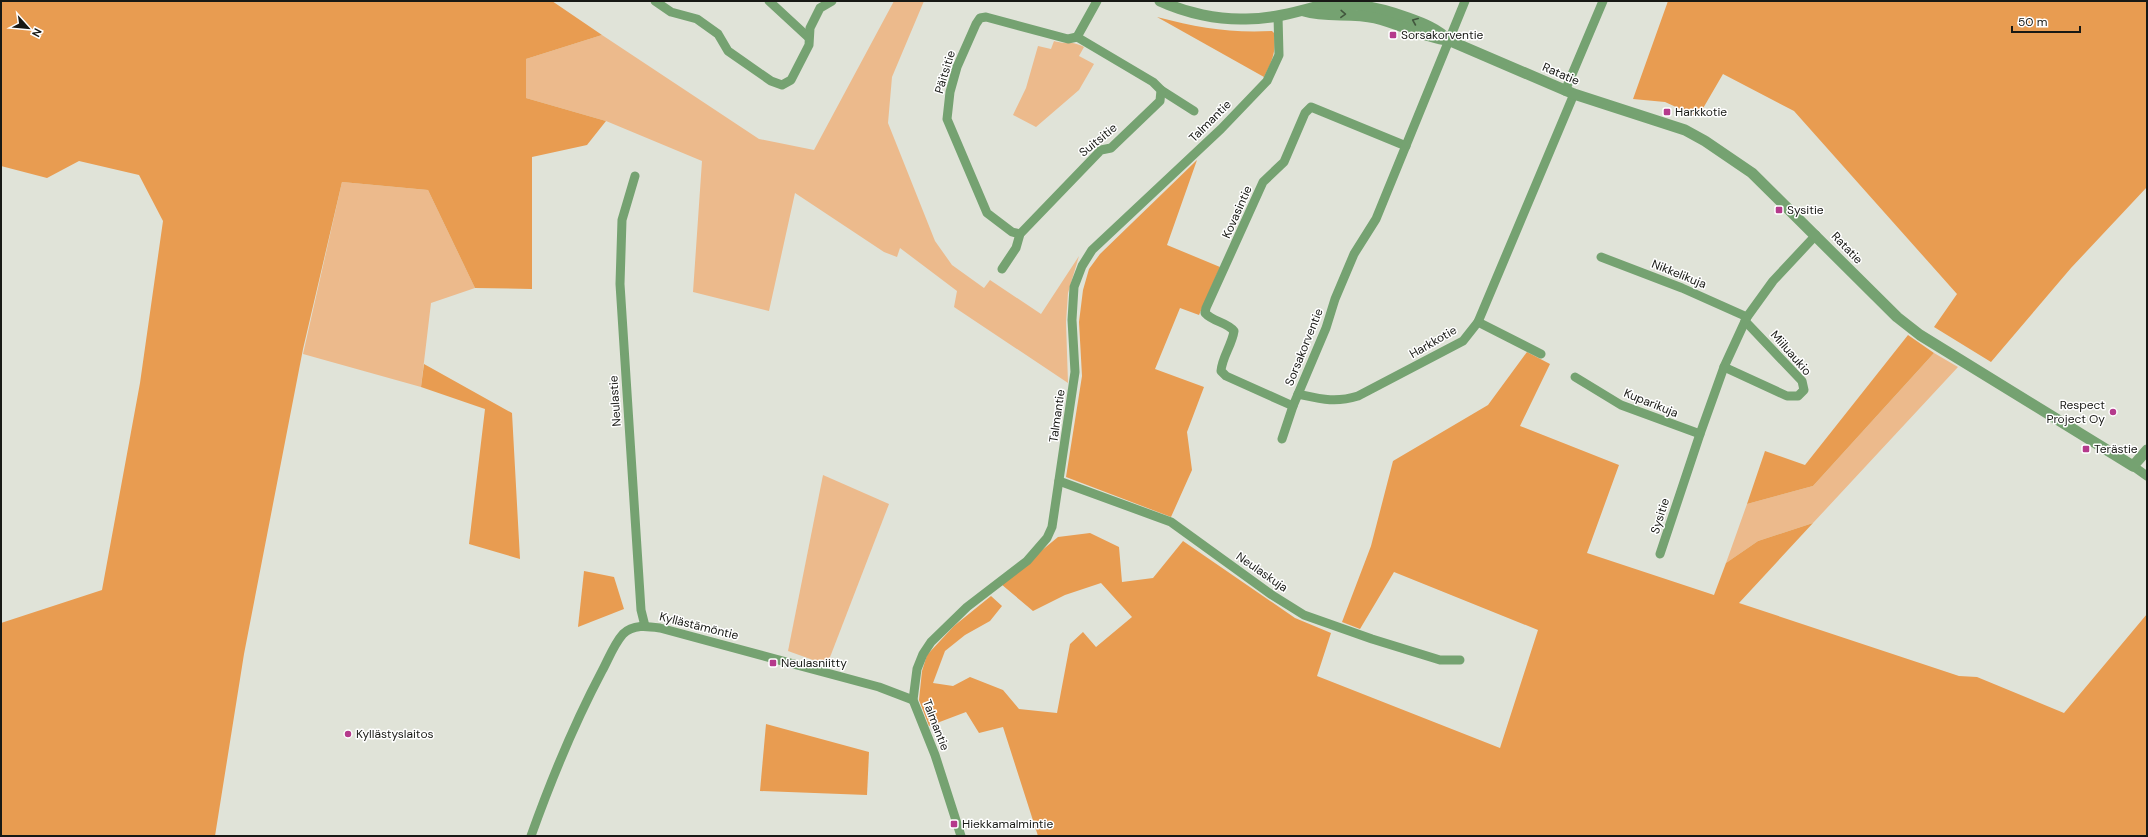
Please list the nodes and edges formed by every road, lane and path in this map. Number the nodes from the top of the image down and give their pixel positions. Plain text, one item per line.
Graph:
1 (655, 1) edge
2 (769, 1) edge
3 (832, 1) edge
4 (1097, 1) edge
5 (1160, 1) edge
6 (1465, 1) edge
7 (1603, 1) edge
8 (1278, 16) junction
9 (808, 37) junction
10 (1077, 37) junction
11 (1448, 40) junction
12 (1161, 90) junction
13 (1570, 93) junction
14 (1194, 112) dead end
15 (1406, 146) junction
16 (635, 176) dead end
17 (1020, 234) junction
18 (1816, 235) junction
19 (1602, 257) dead end
20 (1002, 269) dead end
21 (1746, 319) junction
22 (1478, 322) junction
23 (1541, 354) dead end
24 (1724, 367) junction
25 (1575, 377) dead end
26 (1298, 394) junction
27 (1293, 406) junction
28 (1700, 434) junction
29 (1282, 439) dead end
30 (2147, 450) edge
31 (2133, 466) junction
32 (2147, 476) edge
33 (1059, 480) junction
34 (1660, 554) dead end
35 (645, 626) junction
36 (1460, 660) dead end
37 (913, 700) junction
38 (531, 836) edge
39 (961, 836) edge

1 - 9 street
2 - 9 street
3 - 9 street
4 - 10 street
5 - 8 street, Ratatie
6 - 11 street, Sorsakorventie
7 - 13 street, Harkkotie
8 - 11 street, Ratatie
8 - 33 street, Talmantie
10 - 12 street
10 - 17 street, Päitsitie
11 - 13 street, Ratatie
11 - 15 street, Sorsakorventie
12 - 14 street
12 - 17 street, Suitsitie
13 - 18 street, Ratatie
13 - 22 street, Harkkotie
15 - 26 street, Sorsakorventie
15 - 27 street, Kovasintie
16 - 35 street, Neulastie
17 - 20 street, Suitsitie
18 - 21 street, Sysitie
18 - 31 street, Ratatie
19 - 21 street, Nikkelikuja
21 - 24 street, Sysitie
21 - 24 street, Miiluaukio
22 - 23 street
22 - 26 street, Harkkotie
24 - 28 street, Sysitie
25 - 28 street, Kuparikuja
26 - 27 street, Sorsakorventie
27 - 29 street, Sorsakorventie
28 - 34 street, Sysitie
30 - 31 street
31 - 32 street, Ratatie
33 - 36 street, Neulaskuja
33 - 37 street, Talmantie
35 - 37 street, Kyllästämöntie
35 - 38 street, Kyllästämöntie
37 - 39 street, Talmantie

